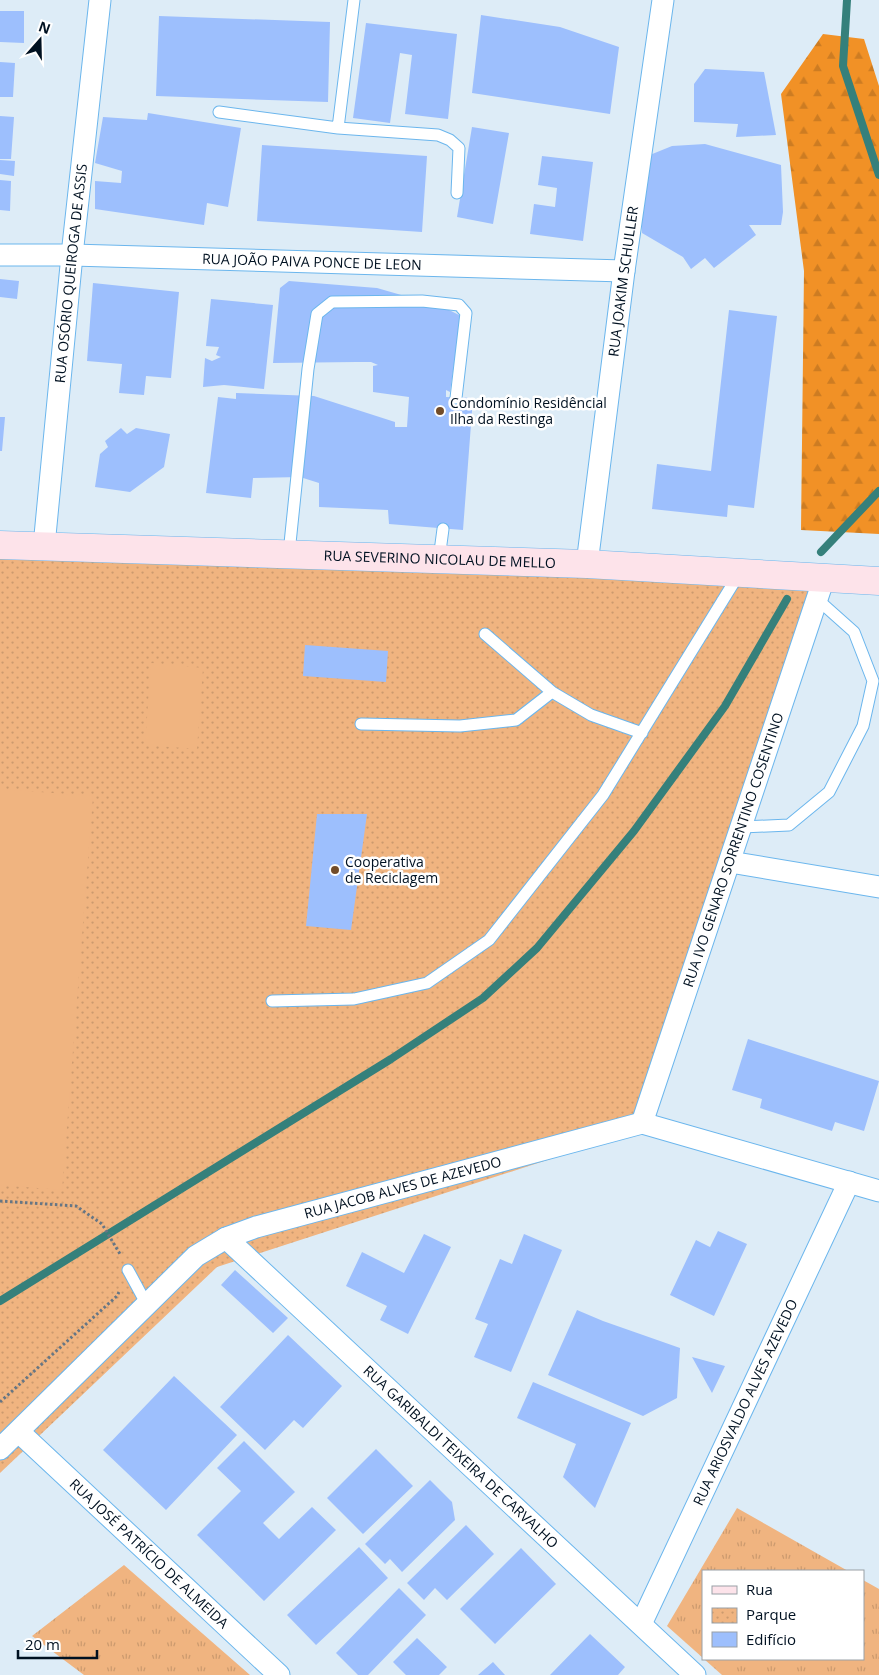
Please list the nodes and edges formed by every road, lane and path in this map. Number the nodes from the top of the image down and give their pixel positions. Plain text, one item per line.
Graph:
1 (100, 0) edge
2 (354, 0) edge
3 (663, 0) edge
4 (219, 112) dead end
5 (338, 128) junction
6 (457, 193) dead end
7 (0, 255) edge
8 (72, 255) junction
9 (624, 271) junction
10 (456, 398) dead end
11 (443, 528) dead end
12 (0, 545) edge
13 (44, 546) junction
14 (289, 553) junction
15 (439, 559) junction
16 (586, 564) junction
17 (740, 573) junction
18 (879, 581) edge
19 (821, 588) junction
20 (485, 634) dead end
21 (552, 692) junction
22 (361, 724) dead end
23 (642, 733) junction
24 (742, 827) junction
25 (730, 862) junction
26 (879, 887) edge
27 (272, 1001) dead end
28 (642, 1124) junction
29 (849, 1182) junction
30 (879, 1191) edge
31 (0, 1201) edge
32 (226, 1238) junction
33 (128, 1270) junction
34 (147, 1305) junction
35 (0, 1402) edge
36 (19, 1432) junction
37 (0, 1449) edge
38 (641, 1624) junction
39 (279, 1675) edge
40 (695, 1675) edge

1 - 8 street, RUA OSÓRIO QUEIROGA DE ASSIS
2 - 5 lane
3 - 9 street, RUA JOAKIM SCHULLER
4 - 5 lane
5 - 6 lane
7 - 8 street, RUA JOÃO PAIVA PONCE DE LEON
8 - 9 street, RUA JOÃO PAIVA PONCE DE LEON
8 - 13 street, RUA OSÓRIO QUEIROGA DE ASSIS
9 - 16 street, RUA JOAKIM SCHULLER
10 - 14 lane
11 - 15 lane
12 - 13 main road, RUA SEVERINO NICOLAU DE MELLO
13 - 14 main road, RUA SEVERINO NICOLAU DE MELLO
14 - 15 main road, RUA SEVERINO NICOLAU DE MELLO
15 - 16 main road, RUA SEVERINO NICOLAU DE MELLO
16 - 17 main road, RUA SEVERINO NICOLAU DE MELLO
17 - 19 main road, RUA SEVERINO NICOLAU DE MELLO
17 - 23 lane
18 - 19 main road, RUA SEVERINO NICOLAU DE MELLO
19 - 24 street, RUA IVO GENARO SORRENTINO COSENTINO
19 - 24 lane
20 - 21 lane
21 - 22 lane
21 - 23 lane
23 - 27 lane
24 - 25 street, RUA IVO GENARO SORRENTINO COSENTINO
25 - 26 street
25 - 28 street, RUA IVO GENARO SORRENTINO COSENTINO
28 - 29 street
28 - 32 street, RUA JACOB ALVES DE AZEVEDO
29 - 30 street
29 - 38 street, RUA ARIOSVALDO ALVES AZEVEDO
31 - 33 path
32 - 34 street, RUA JACOB ALVES DE AZEVEDO
32 - 38 street, RUA GARIBALDI TEIXEIRA DE CARVALHO
33 - 34 lane
33 - 35 path
34 - 36 street, RUA JACOB ALVES DE AZEVEDO
36 - 37 street, RUA JACOB ALVES DE AZEVEDO
36 - 39 street, RUA JOSÉ PATRÍCIO DE ALMEIDA
38 - 40 street, RUA GARIBALDI TEIXEIRA DE CARVALHO

